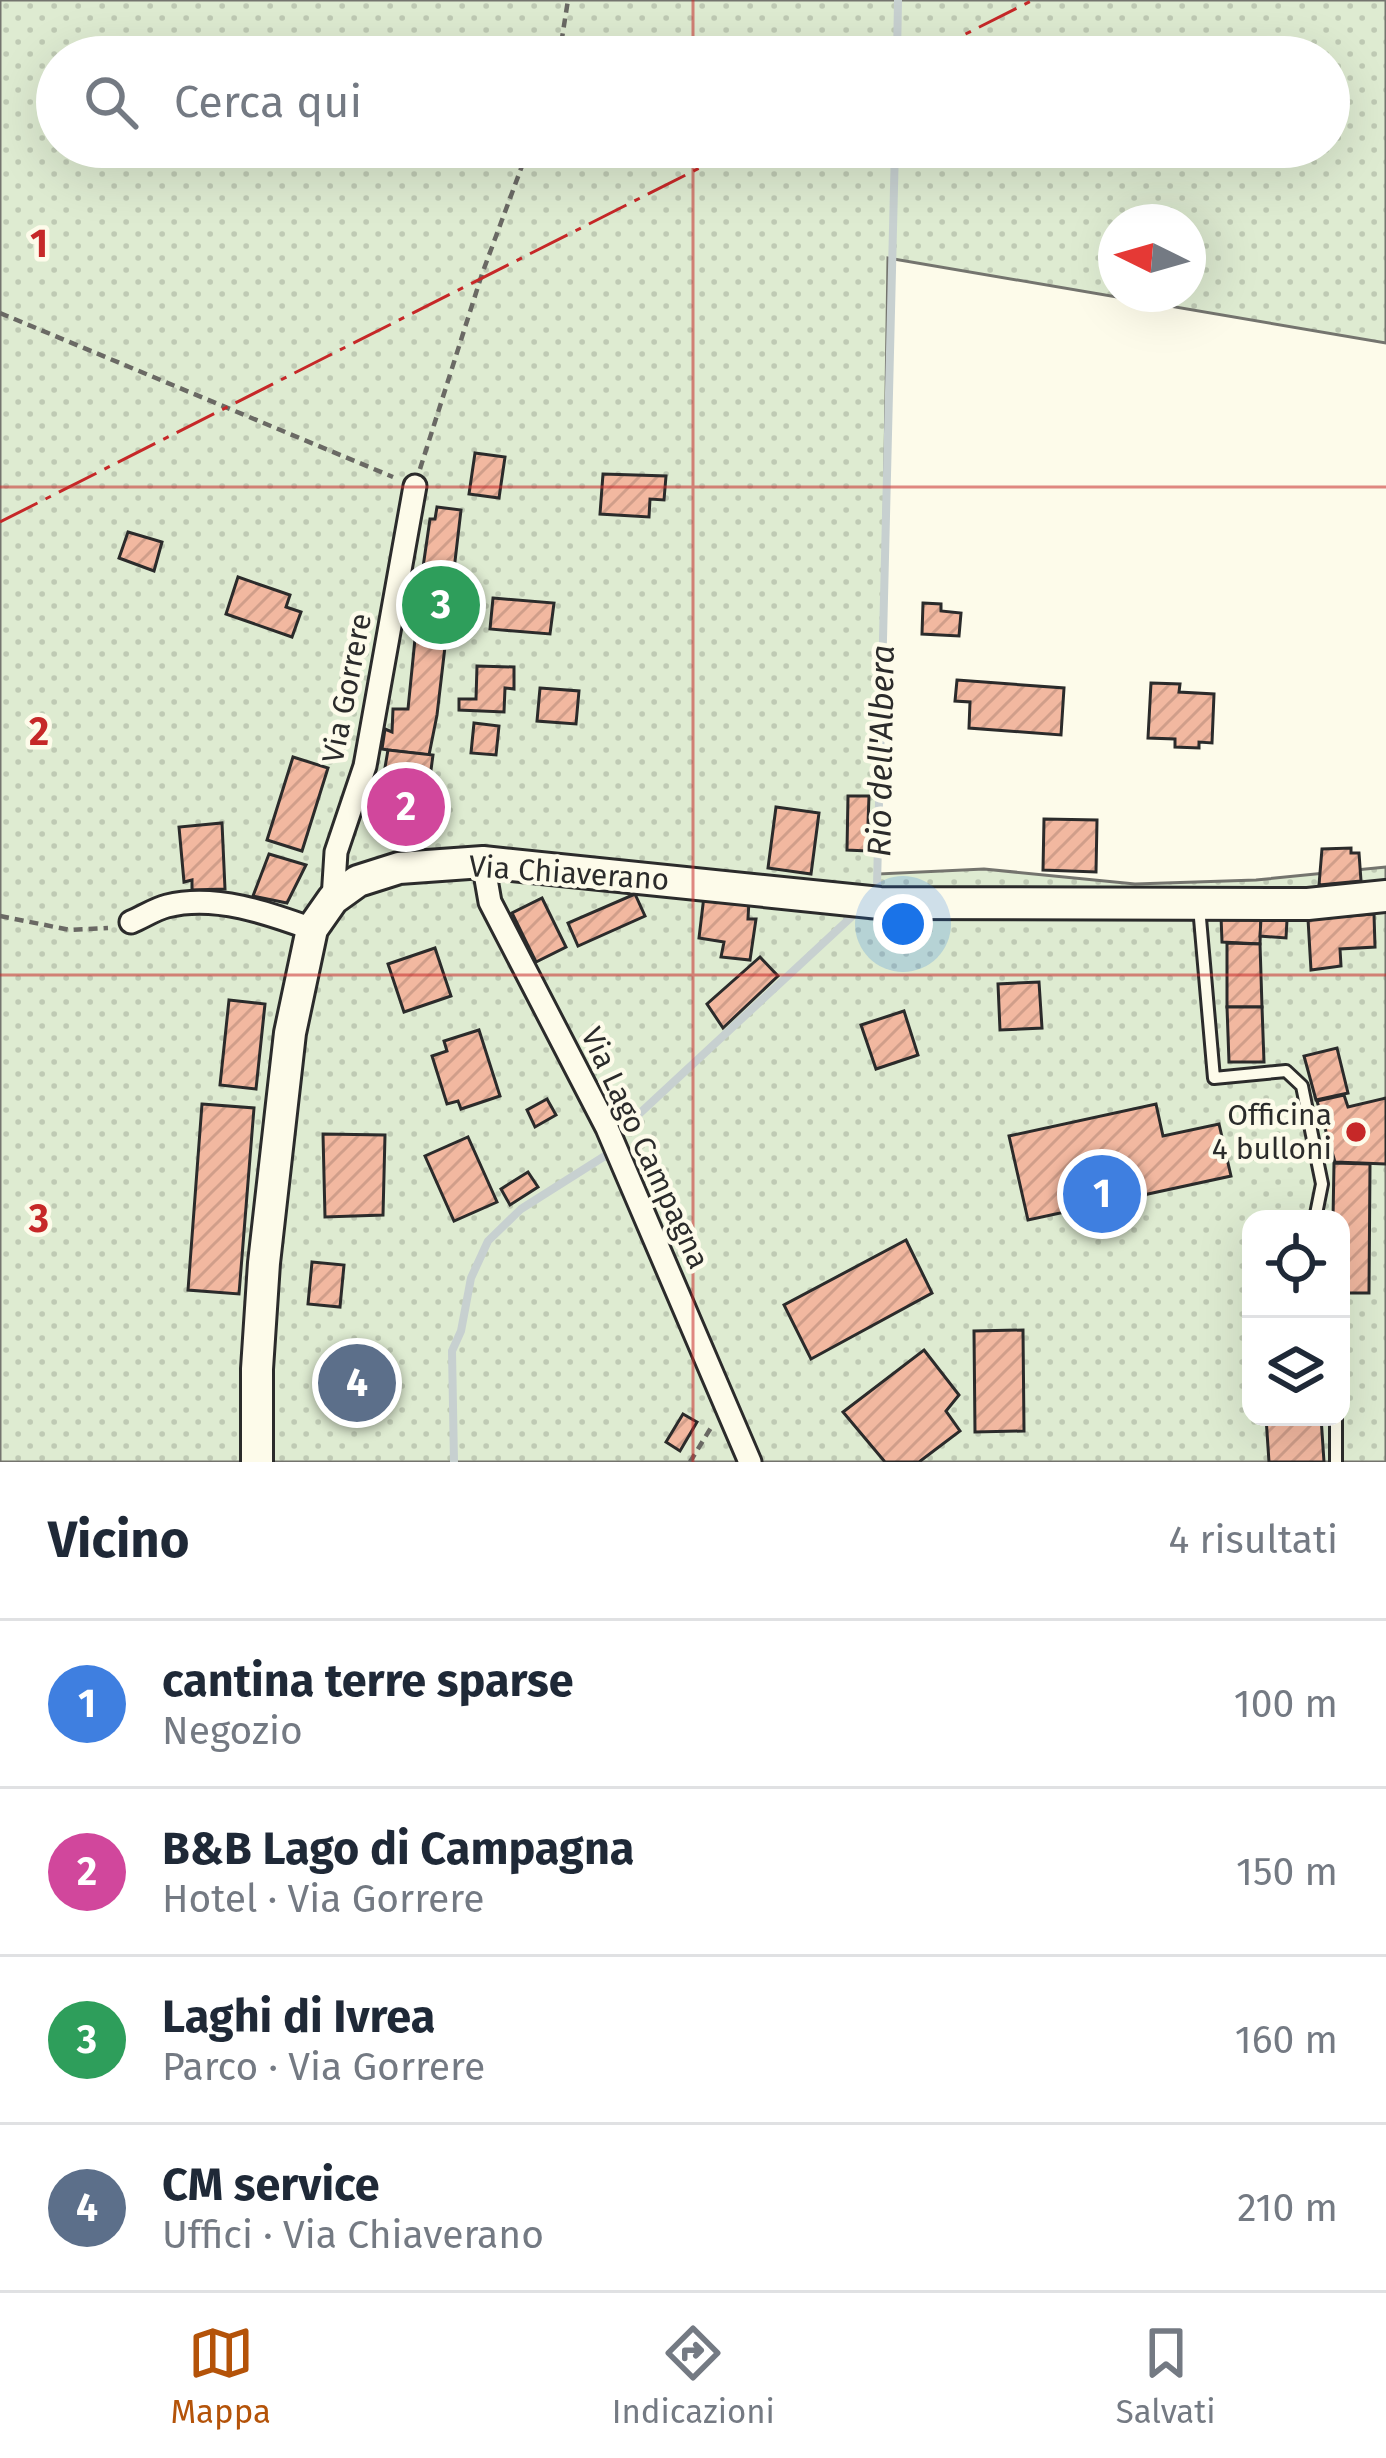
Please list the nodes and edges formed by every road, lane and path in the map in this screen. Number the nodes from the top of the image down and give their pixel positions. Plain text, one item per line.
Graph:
1 (568, 0) edge
2 (562, 36) edge
3 (521, 168) edge
4 (0, 313) edge
5 (415, 486) junction
6 (483, 862) junction
7 (1386, 896) edge
8 (332, 899) junction
9 (1198, 904) junction
10 (0, 916) edge
11 (131, 922) joint
12 (312, 929) junction
13 (1318, 1210) edge
14 (734, 1418) junction
15 (1336, 1426) edge
16 (257, 1462) edge
17 (690, 1462) edge
18 (750, 1462) edge
19 (1336, 1462) edge

1 - 2 path
3 - 5 path
4 - 5 path
5 - 8 street, Via Gorrere
6 - 8 street, Via Chiaverano
6 - 9 street, Via Chiaverano
6 - 14 street, Via Lago Campagna
7 - 9 street, Via Chiaverano
8 - 12 street, Via Chiaverano
9 - 13 lane
10 - 11 path
11 - 12 street
12 - 16 street, Via Chiaverano
14 - 17 path
14 - 18 street, Via Lago Campagna
15 - 19 lane

